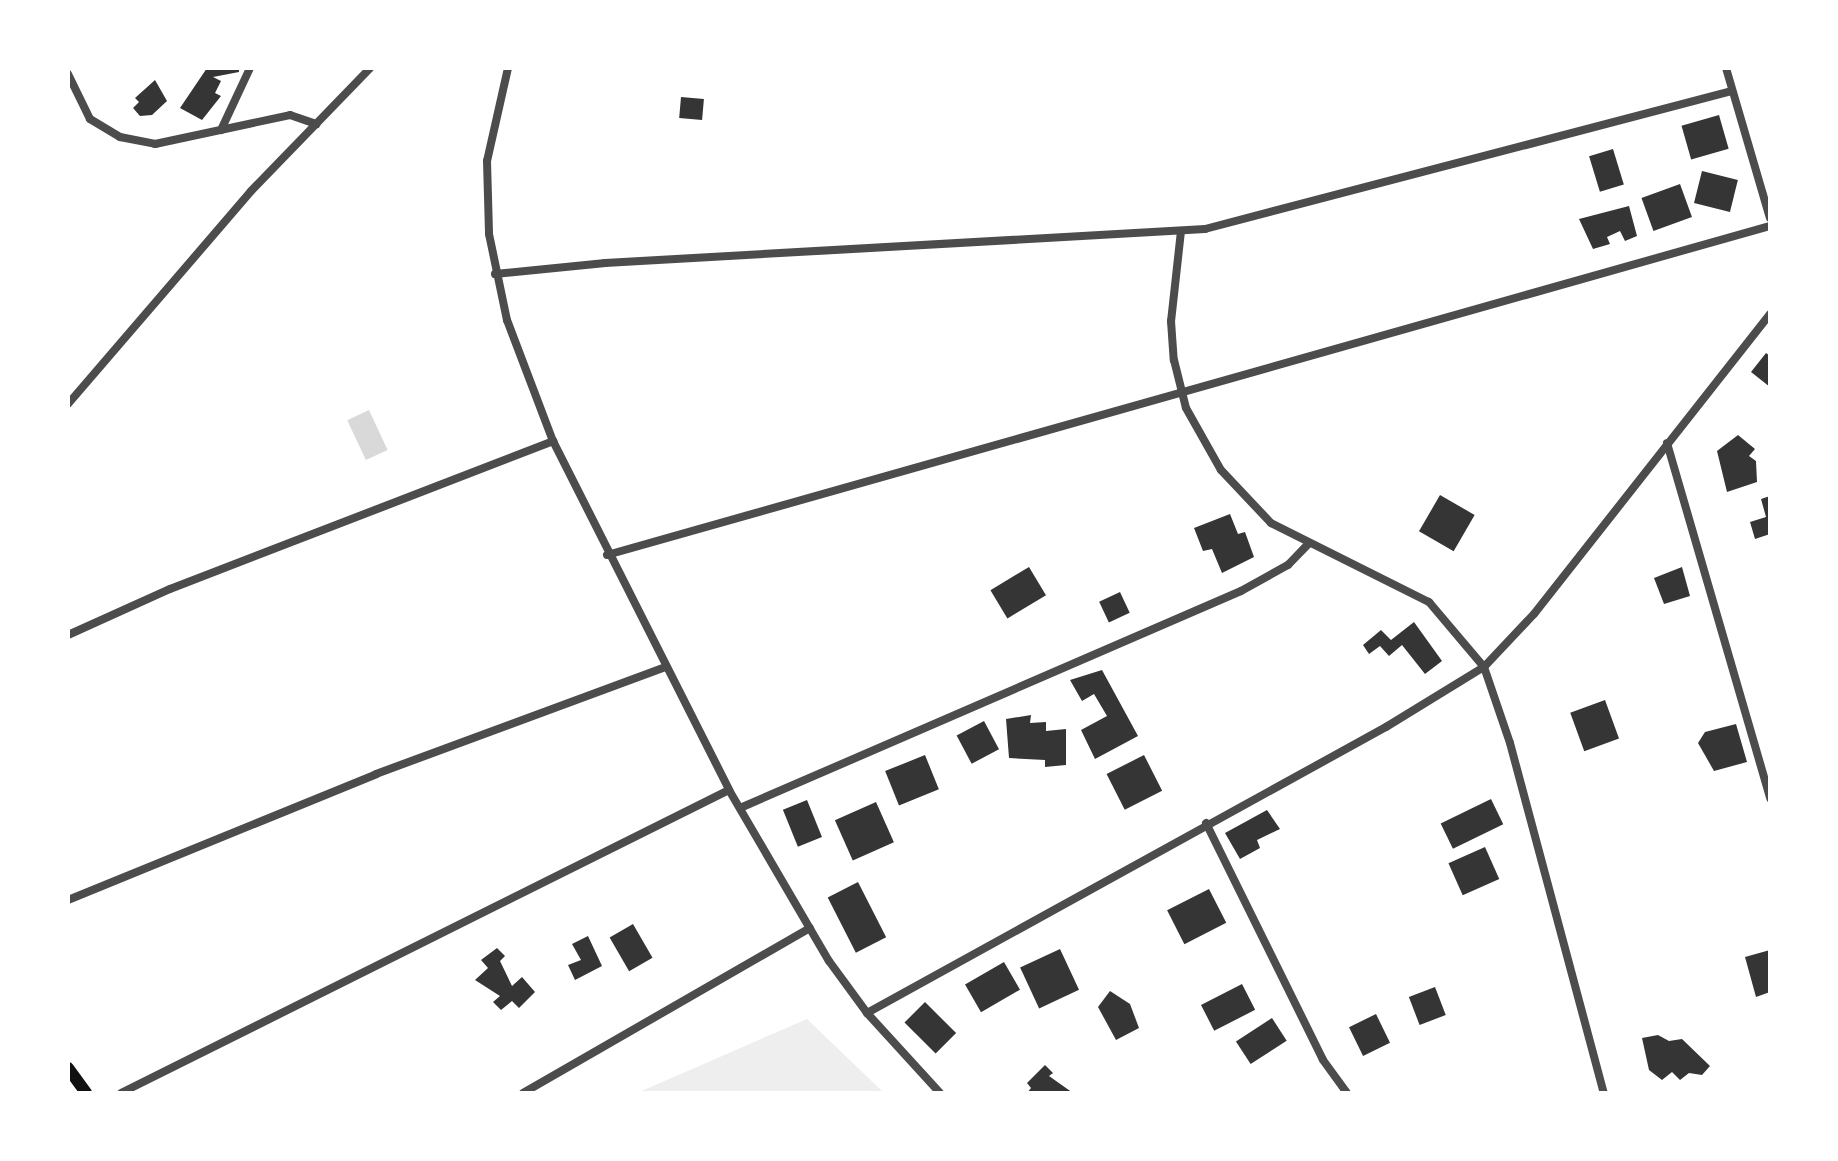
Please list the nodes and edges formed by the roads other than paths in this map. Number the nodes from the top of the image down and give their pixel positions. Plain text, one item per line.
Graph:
1 (250, 68) edge
2 (370, 68) edge
3 (508, 68) edge
4 (1726, 68) edge
5 (68, 74) edge
6 (1732, 91) junction
7 (316, 124) junction
8 (221, 130) junction
9 (1770, 218) edge
10 (1770, 226) edge
11 (1181, 231) junction
12 (495, 274) junction
13 (1770, 314) edge
14 (1181, 394) junction
15 (68, 404) edge
16 (553, 441) junction
17 (1667, 443) junction
18 (1308, 544) junction
19 (607, 555) junction
20 (68, 635) edge
21 (665, 667) junction
22 (1484, 667) junction
23 (729, 790) junction
24 (1770, 798) edge
25 (740, 808) junction
26 (1206, 823) junction
27 (68, 900) edge
28 (810, 928) junction
29 (867, 1013) junction
30 (68, 1068) edge
31 (86, 1093) edge
32 (121, 1093) edge
33 (523, 1093) edge
34 (940, 1093) edge
35 (1347, 1093) edge
36 (1604, 1093) edge

1 - 8 street
2 - 7 street
3 - 12 street
4 - 6 street
5 - 8 street
6 - 9 street
6 - 11 street
7 - 8 street
7 - 15 street
10 - 14 street
11 - 12 street
11 - 14 street
12 - 16 street
13 - 17 street
14 - 18 street
14 - 19 street
16 - 19 street
16 - 20 street
17 - 22 street
17 - 24 street
18 - 22 street
18 - 25 street
19 - 21 street
21 - 23 street
21 - 27 street
22 - 26 street
22 - 36 street
23 - 25 street
23 - 32 street
25 - 28 street
26 - 29 street
26 - 35 street
28 - 29 street
28 - 33 street
29 - 34 street
30 - 31 main road

